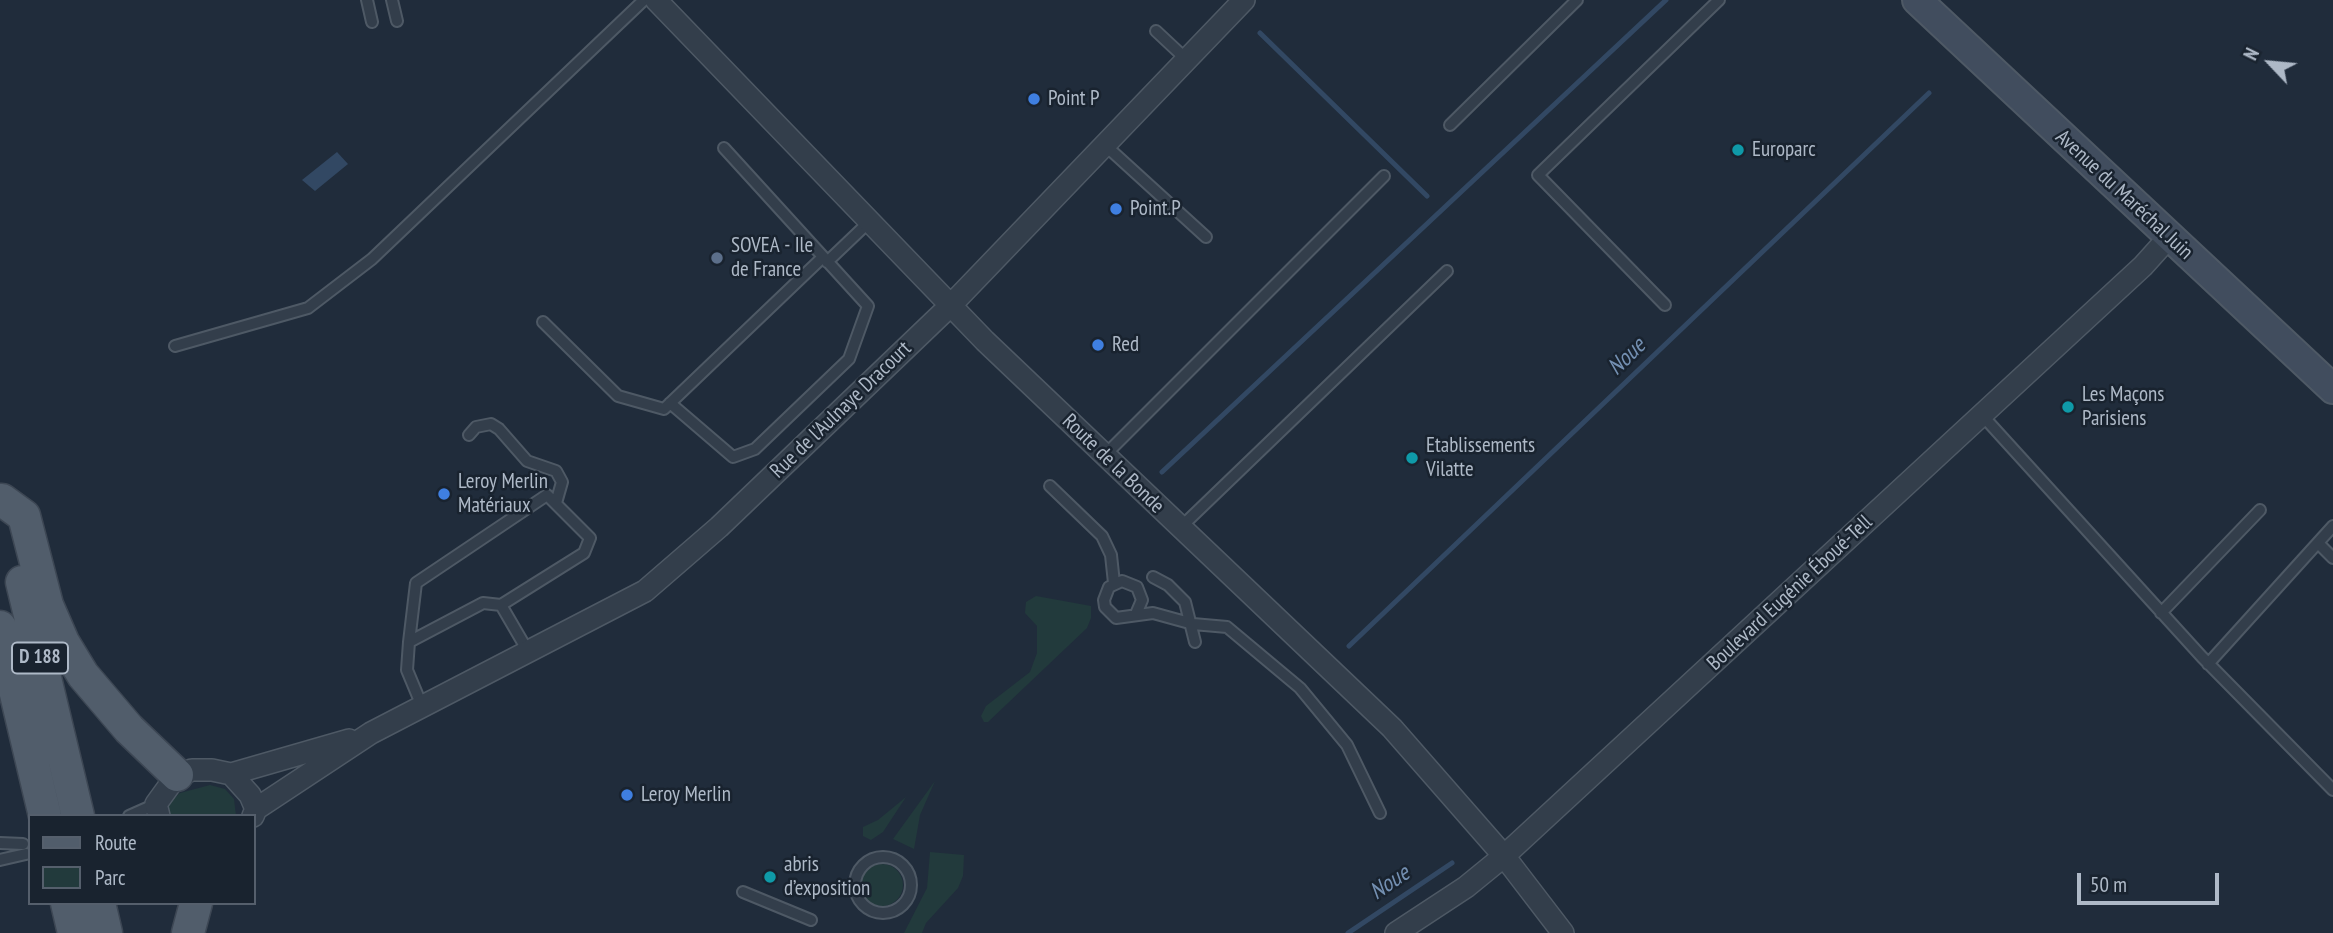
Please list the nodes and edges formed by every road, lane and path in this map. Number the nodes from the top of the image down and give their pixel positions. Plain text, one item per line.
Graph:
1 (367, 0) edge
2 (392, 0) edge
3 (644, 0) edge
4 (656, 0) edge
5 (1244, 0) edge
6 (1577, 0) edge
7 (1719, 0) edge
8 (1917, 0) edge
9 (397, 21) dead end
10 (372, 22) dead end
11 (1156, 30) dead end
12 (1186, 60) junction
13 (1450, 125) dead end
14 (1105, 145) junction
15 (724, 148) dead end
16 (1384, 176) dead end
17 (870, 221) junction
18 (2171, 236) junction
19 (1206, 237) dead end
20 (825, 259) junction
21 (1447, 271) dead end
22 (951, 305) junction
23 (1665, 305) dead end
24 (543, 322) dead end
25 (175, 346) dead end
26 (2333, 389) edge
27 (670, 403) junction
28 (1982, 415) junction
29 (469, 435) dead end
30 (1104, 456) junction
31 (1050, 486) dead end
32 (1, 495) edge
33 (556, 503) junction
34 (2260, 510) dead end
35 (2333, 526) edge
36 (1181, 527) junction
37 (2318, 543) junction
38 (2333, 558) edge
39 (1153, 577) dead end
40 (1114, 583) junction
41 (501, 605) junction
42 (2161, 613) junction
43 (1136, 614) junction
44 (1193, 624) junction
45 (0, 627) edge
46 (410, 642) junction
47 (1195, 642) dead end
48 (529, 653) junction
49 (2208, 664) junction
50 (422, 706) junction
51 (371, 733) junction
52 (177, 775) junction
53 (231, 775) junction
54 (2333, 790) edge
55 (157, 810) edge
56 (255, 812) edge
57 (1380, 813) dead end
58 (45, 814) edge
59 (78, 814) edge
60 (138, 814) edge
61 (0, 843) edge
62 (1504, 856) junction
63 (0, 860) edge
64 (861, 867) joint
65 (743, 891) dead end
66 (99, 905) edge
67 (195, 905) edge
68 (811, 920) dead end
69 (106, 933) edge
70 (188, 933) edge
71 (1396, 933) edge
72 (1563, 933) edge

1 - 10 lane
2 - 9 lane
3 - 25 lane
4 - 17 street, Route de la Bonde
5 - 12 street, Rue de l'Aulnaye Dracourt
6 - 13 lane
7 - 23 lane
8 - 18 street, Avenue du Maréchal Juin
11 - 12 lane
12 - 14 street, Rue de l'Aulnaye Dracourt
14 - 19 lane
14 - 22 street, Rue de l'Aulnaye Dracourt
15 - 20 lane
16 - 30 lane
17 - 20 lane
17 - 22 street, Route de la Bonde
18 - 26 street, Avenue du Maréchal Juin
18 - 28 street, Boulevard Eugénie Éboué-Tell
20 - 27 lane
20 - 27 lane
21 - 36 lane
22 - 30 street, Route de la Bonde
22 - 48 street, Rue de l'Aulnaye Dracourt
24 - 27 lane
28 - 42 lane
28 - 62 street, Boulevard Eugénie Éboué-Tell
29 - 33 lane
30 - 36 street, Route de la Bonde
31 - 40 lane
32 - 52 main road
32 - 59 main road, D 188
33 - 41 lane
33 - 46 lane
34 - 42 lane
35 - 37 lane
36 - 62 street, Route de la Bonde
37 - 38 lane
37 - 49 lane
39 - 44 lane
40 - 43 lane
40 - 43 lane
41 - 46 lane
41 - 48 lane
42 - 49 lane
43 - 44 lane
44 - 47 lane
44 - 57 lane
45 - 58 main road, D 188
46 - 50 lane
48 - 50 street, Rue de l'Aulnaye Dracourt
49 - 54 lane
50 - 51 street, Rue de l'Aulnaye Dracourt
51 - 53 street, Rue de l'Aulnaye Dracourt
51 - 56 street, Rue de l'Aulnaye Dracourt
52 - 53 street
52 - 55 street
53 - 56 street
55 - 60 lane
61 - 63 lane
62 - 71 street, Boulevard Eugénie Éboué-Tell
62 - 72 street, Route de la Bonde
64 - 64 lane
65 - 68 lane
66 - 69 main road
67 - 70 main road

